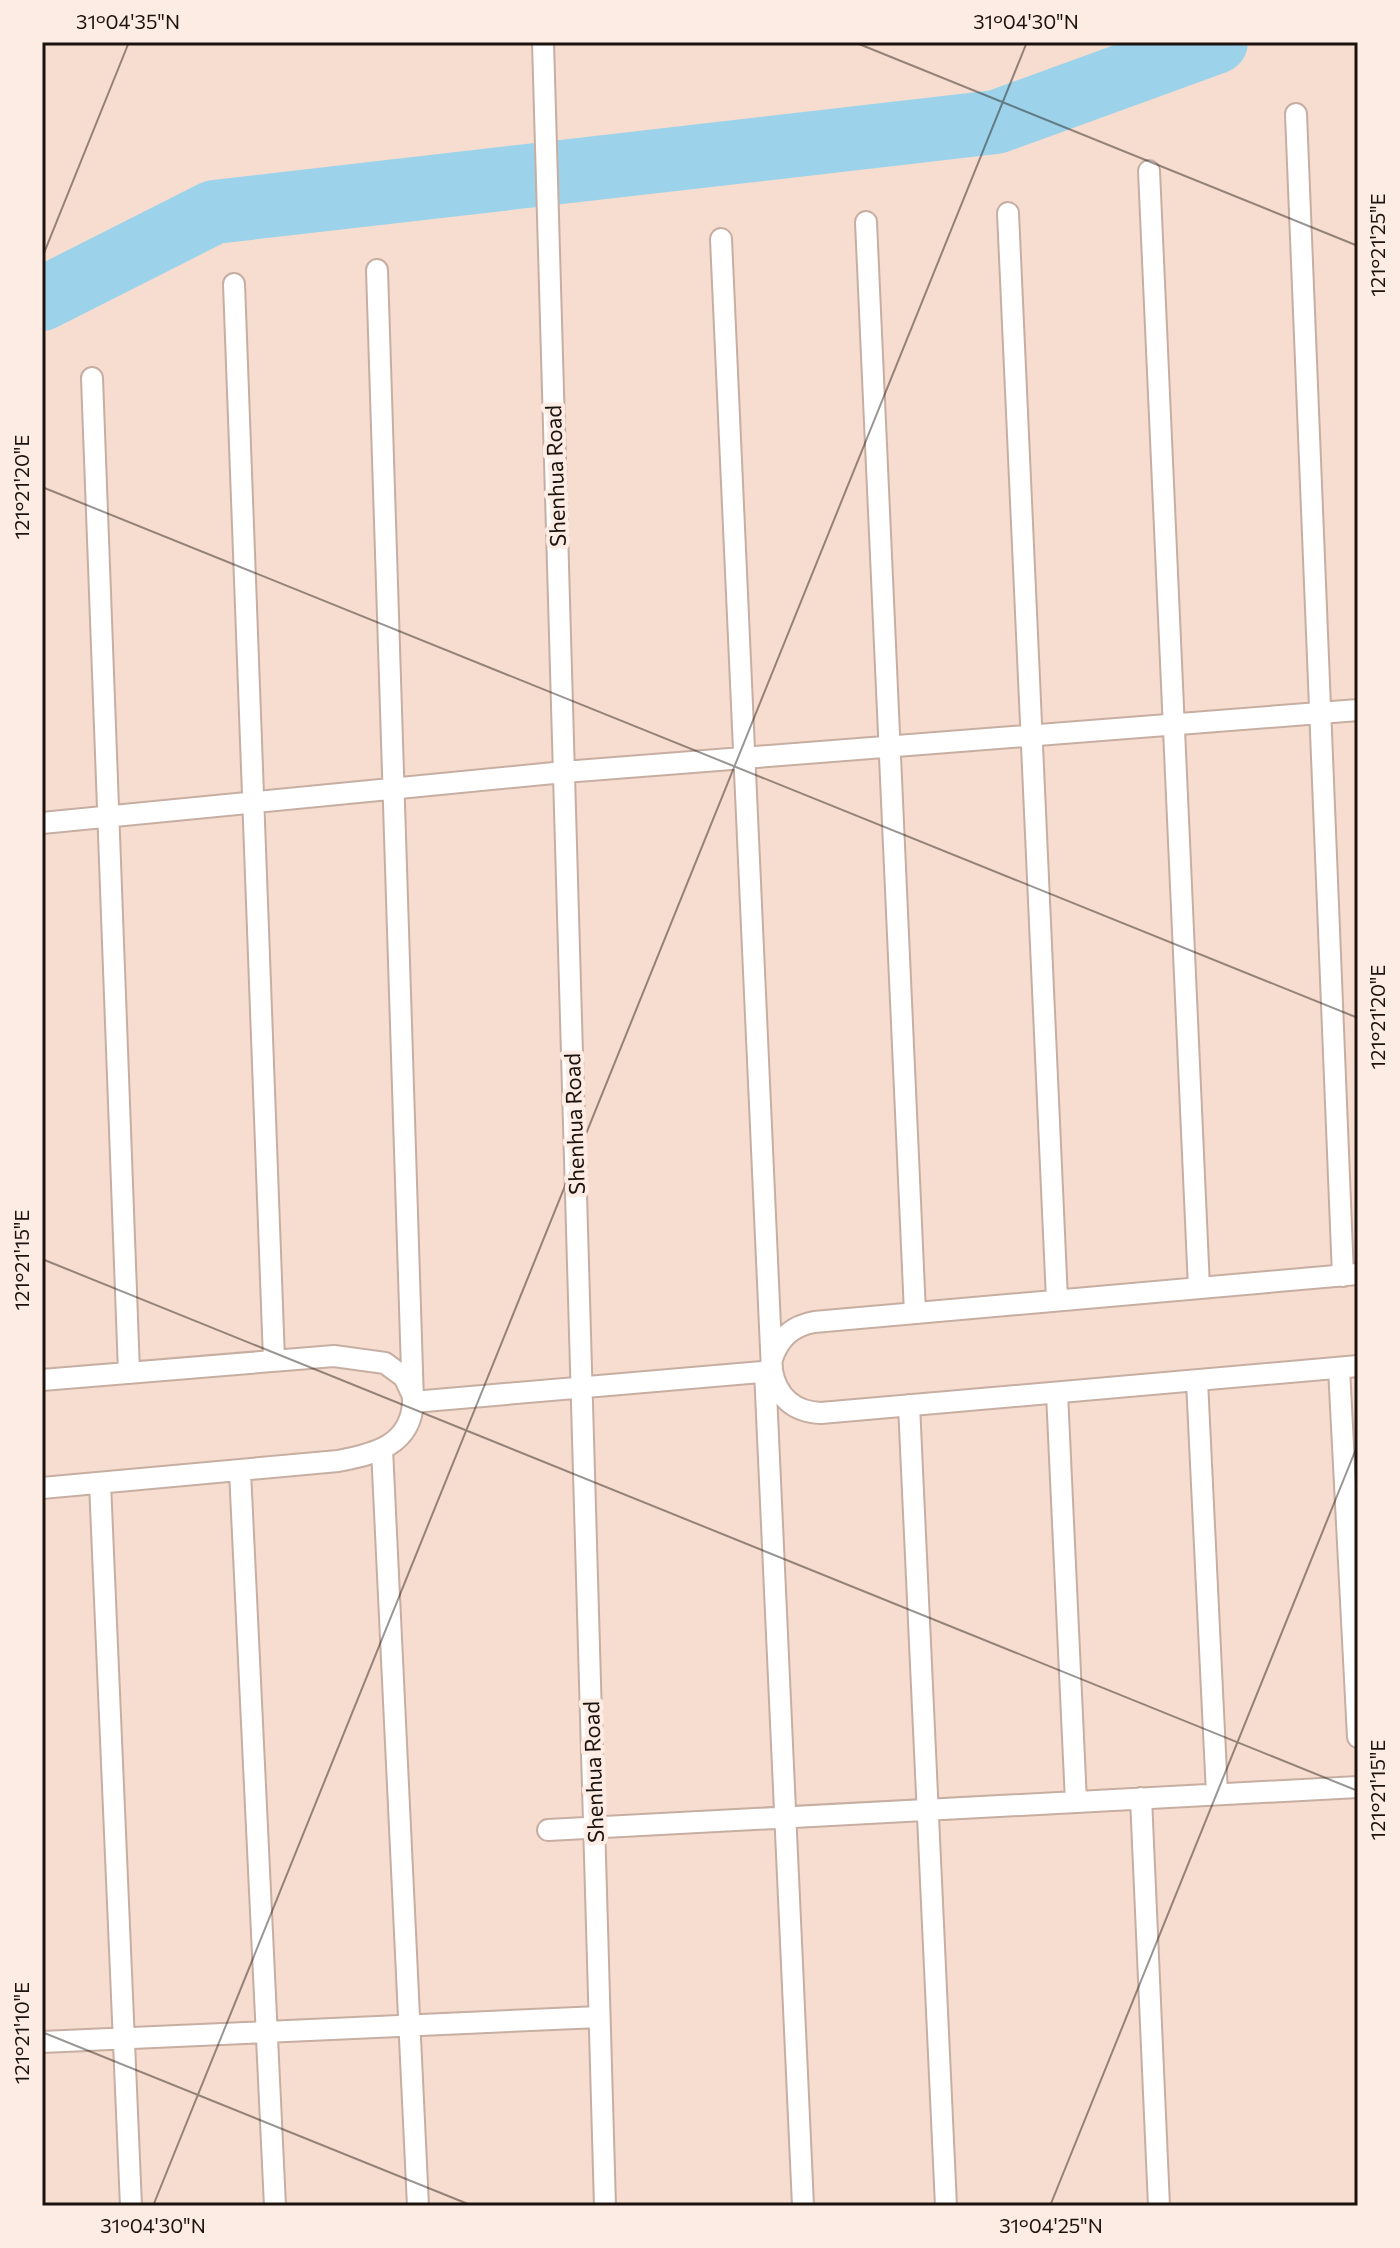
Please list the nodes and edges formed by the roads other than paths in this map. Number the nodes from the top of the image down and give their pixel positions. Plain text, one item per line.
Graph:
1 (543, 42) edge
2 (1296, 114) dead end
3 (1149, 171) dead end
4 (1008, 213) dead end
5 (866, 222) dead end
6 (721, 239) dead end
7 (377, 270) dead end
8 (234, 284) dead end
9 (92, 378) dead end
10 (1358, 710) edge
11 (1320, 713) junction
12 (1174, 724) junction
13 (1032, 735) junction
14 (890, 746) junction
15 (744, 758) junction
16 (564, 772) junction
17 (394, 789) junction
18 (253, 802) junction
19 (108, 816) junction
20 (42, 823) edge
21 (1350, 1275) edge
22 (1199, 1288) junction
23 (1057, 1300) junction
24 (915, 1313) junction
25 (274, 1360) junction
26 (767, 1365) junction
27 (1348, 1367) edge
28 (129, 1372) junction
29 (42, 1380) edge
30 (1197, 1381) junction
31 (582, 1387) junction
32 (1057, 1393) junction
33 (413, 1402) junction
34 (909, 1405) junction
35 (382, 1449) junction
36 (240, 1471) junction
37 (100, 1483) junction
38 (42, 1488) edge
39 (1358, 1737) edge
40 (1358, 1787) edge
41 (1217, 1794) junction
42 (1141, 1798) junction
43 (1076, 1802) junction
44 (928, 1810) junction
45 (785, 1818) junction
46 (594, 1828) junction
47 (548, 1830) dead end
48 (599, 2017) junction
49 (410, 2026) junction
50 (267, 2032) junction
51 (124, 2039) junction
52 (42, 2042) edge
53 (131, 2206) edge
54 (275, 2206) edge
55 (418, 2206) edge
56 (605, 2206) edge
57 (803, 2206) edge
58 (946, 2206) edge
59 (1159, 2206) edge

1 - 16 lane, Shenhua Road
2 - 11 lane
3 - 12 lane
4 - 13 lane
5 - 14 lane
6 - 15 lane
7 - 17 lane
8 - 18 lane
9 - 19 lane
10 - 11 lane
11 - 12 lane
11 - 21 lane
12 - 13 lane
12 - 22 lane
13 - 14 lane
13 - 23 lane
14 - 15 lane
14 - 24 lane
15 - 16 lane
15 - 26 lane
16 - 17 lane
16 - 31 lane, Shenhua Road
17 - 18 lane
17 - 33 lane
18 - 19 lane
18 - 25 lane
19 - 20 lane
19 - 28 lane
21 - 22 lane
22 - 23 lane
23 - 24 lane
24 - 26 lane
25 - 28 lane
25 - 33 lane
26 - 31 lane
26 - 34 lane
26 - 45 lane
27 - 30 lane
27 - 39 lane
28 - 29 lane
30 - 32 lane
30 - 41 lane
31 - 33 lane
31 - 46 lane, Shenhua Road
32 - 34 lane
32 - 43 lane
33 - 35 lane
34 - 44 lane
35 - 36 lane
35 - 49 lane
36 - 37 lane
36 - 50 lane
37 - 38 lane
37 - 51 lane
40 - 41 lane
41 - 42 lane
42 - 43 lane
42 - 59 lane
43 - 44 lane
44 - 45 lane
44 - 58 lane
45 - 46 lane
45 - 57 lane
46 - 47 lane
46 - 48 lane, Shenhua Road
48 - 49 lane
48 - 56 lane, Shenhua Road
49 - 50 lane
49 - 55 lane
50 - 51 lane
50 - 54 lane
51 - 52 lane
51 - 53 lane

